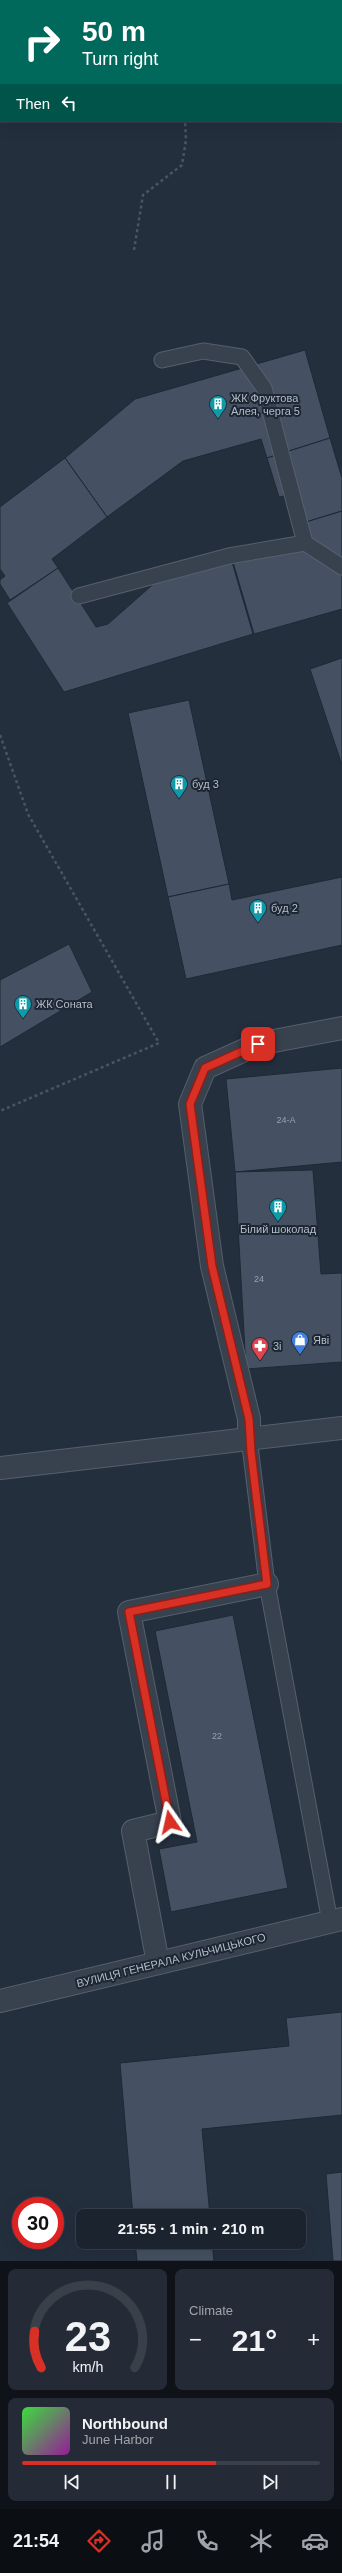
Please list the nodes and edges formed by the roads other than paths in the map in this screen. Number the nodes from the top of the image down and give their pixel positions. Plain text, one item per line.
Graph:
1 (162, 360) dead end
2 (305, 543) junction
3 (342, 567) edge
4 (80, 596) dead end
5 (342, 1028) edge
6 (342, 1428) edge
7 (249, 1438) junction
8 (0, 1468) edge
9 (267, 1584) junction
10 (336, 1920) edge
11 (158, 1963) junction
12 (0, 2002) edge

1 - 2 lane
2 - 3 lane
2 - 4 lane
5 - 7 street
6 - 7 street
7 - 8 street
7 - 9 lane
9 - 10 lane
9 - 11 street
10 - 11 street, ВУЛИЦЯ ГЕНЕРАЛА КУЛЬЧИЦЬКОГО
11 - 12 street, ВУЛИЦЯ ГЕНЕРАЛА КУЛЬЧИЦЬКОГО

